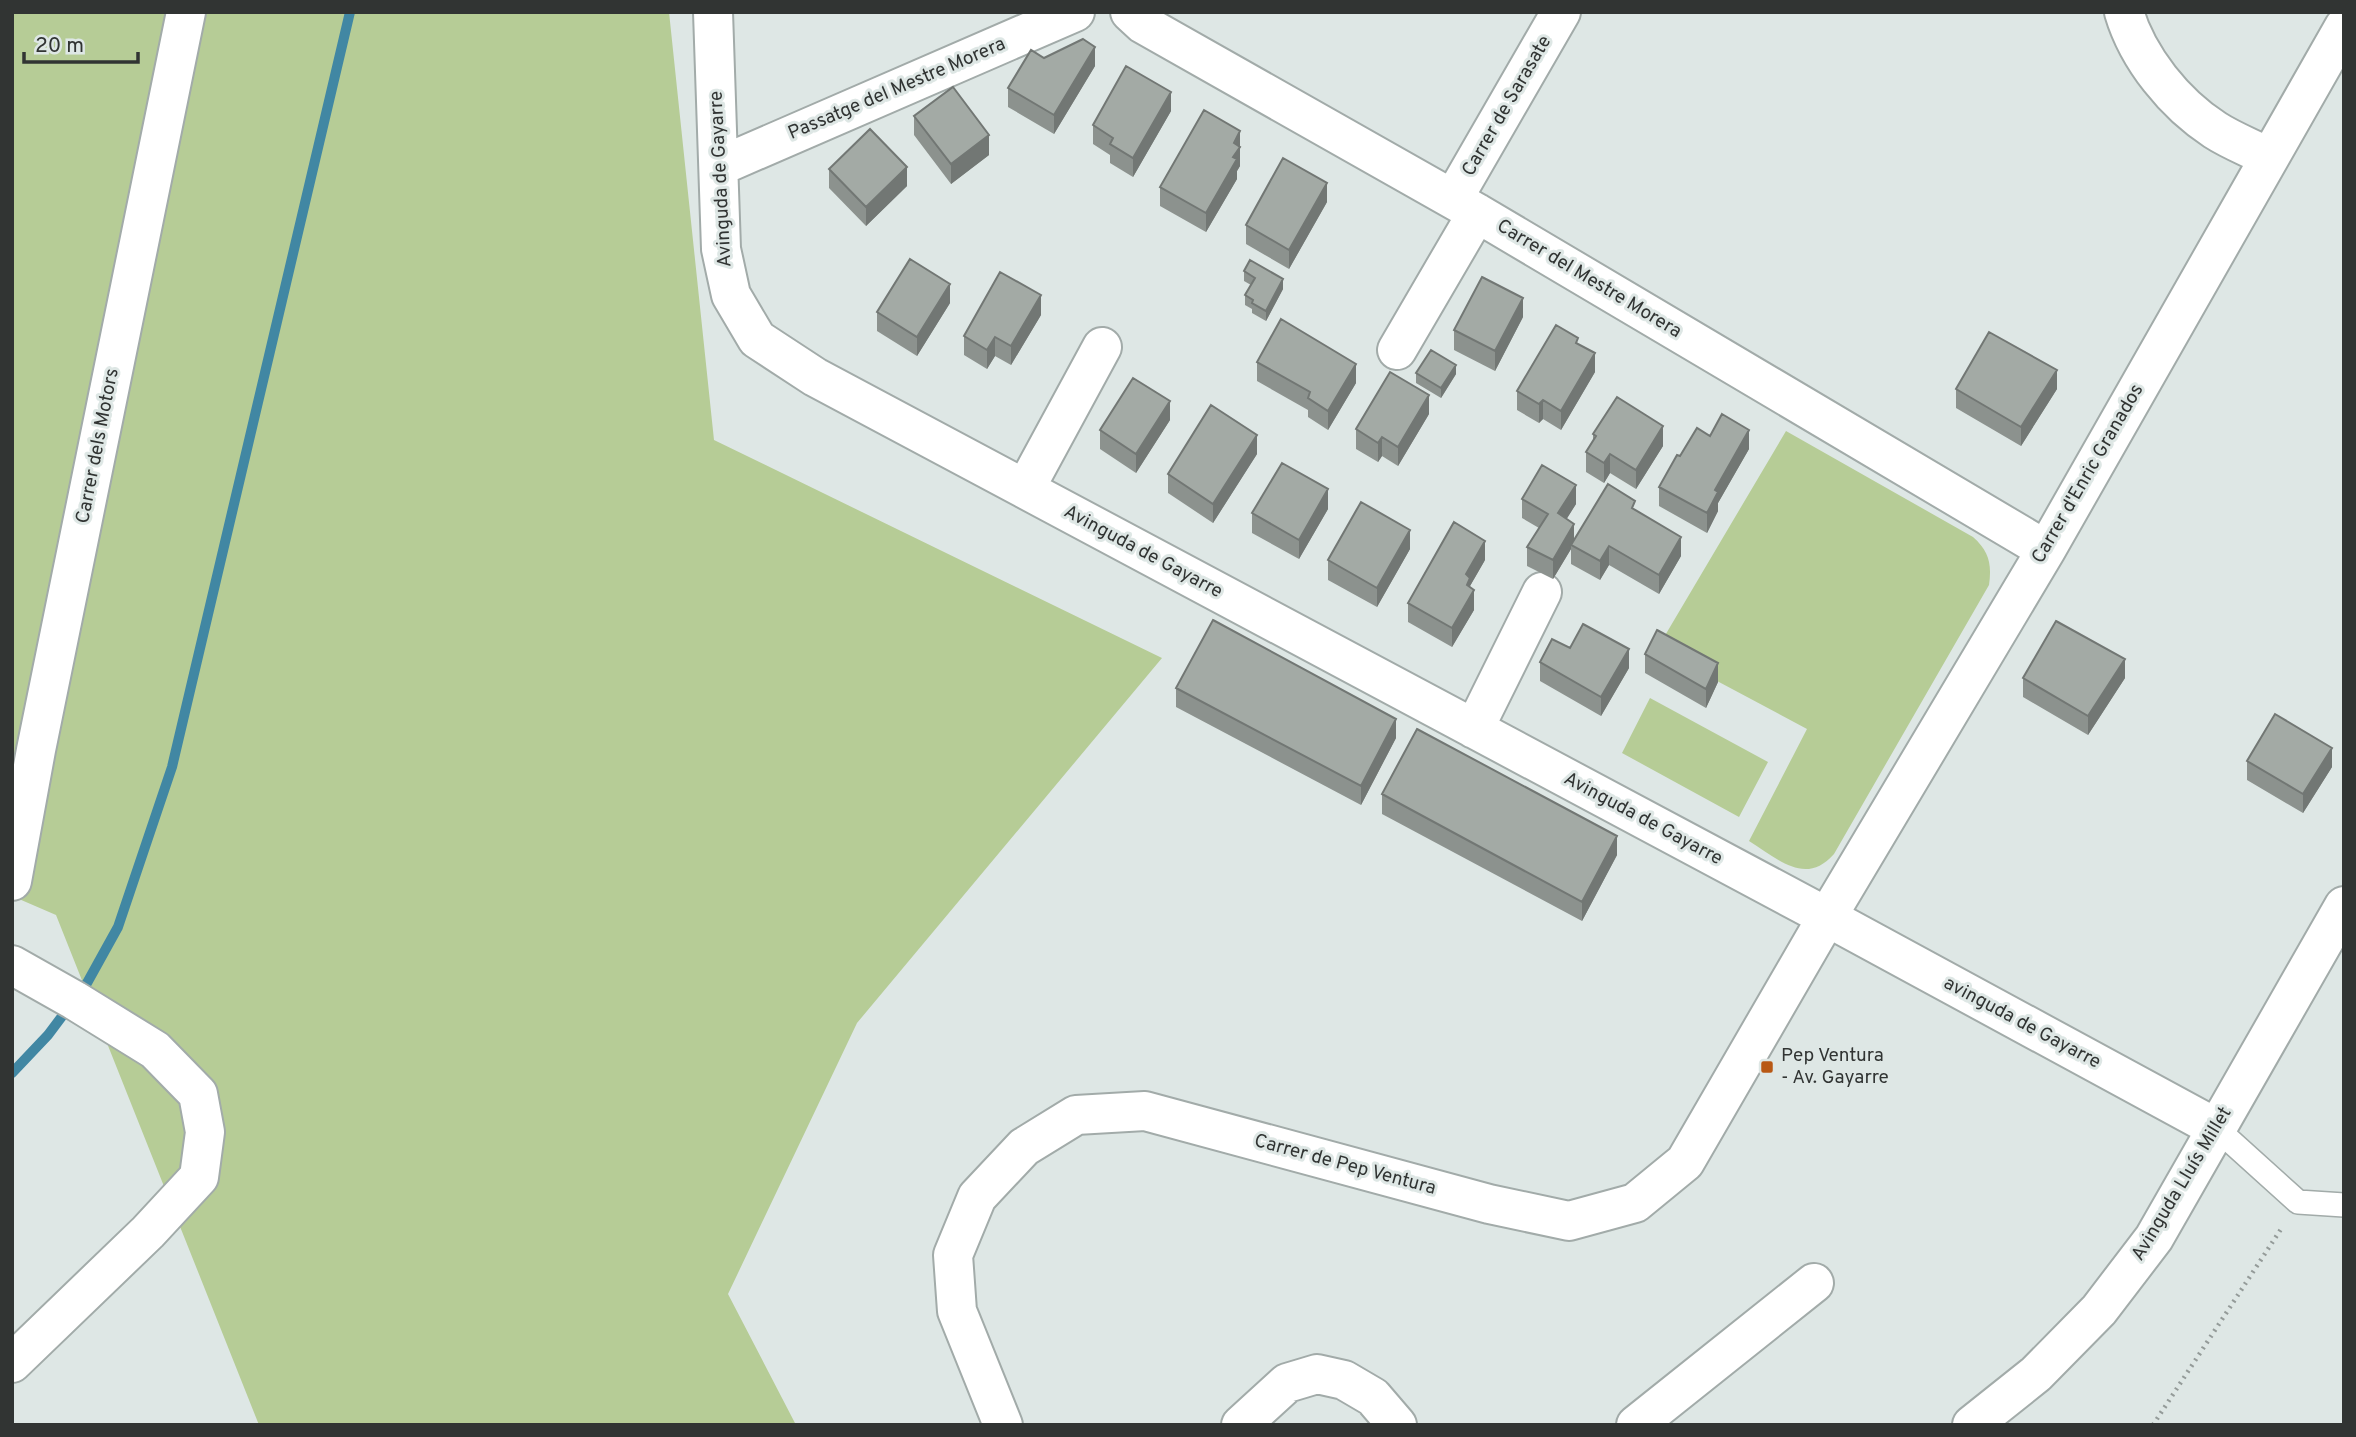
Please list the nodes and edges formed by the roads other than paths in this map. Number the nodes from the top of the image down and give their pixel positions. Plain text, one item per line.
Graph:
1 (186, 12) edge
2 (713, 12) edge
3 (1075, 12) edge
4 (1130, 12) edge
5 (1561, 12) edge
6 (2124, 12) edge
7 (2344, 27) edge
8 (2268, 157) junction
9 (720, 166) junction
10 (1465, 206) junction
11 (1102, 347) dead end
12 (1397, 350) dead end
13 (1025, 489) junction
14 (2046, 550) junction
15 (1542, 592) dead end
16 (1474, 729) junction
17 (12, 881) edge
18 (2344, 906) edge
19 (1827, 917) junction
20 (12, 965) edge
21 (2216, 1128) junction
22 (2344, 1205) edge
23 (1814, 1283) dead end
24 (12, 1363) edge
25 (1003, 1425) edge
26 (1241, 1425) edge
27 (1397, 1425) edge
28 (1636, 1425) edge
29 (1972, 1425) edge

1 - 17 street, Carrer dels Motors
2 - 9 street, Avinguda de Gayarre
3 - 9 street, Passatge del Mestre Morera
4 - 10 street, Carrer del Mestre Morera
5 - 10 street, Carrer de Sarasate
6 - 8 street
7 - 8 street, Carrer d'Enric Granados
8 - 14 street, Carrer d'Enric Granados
9 - 13 street, Avinguda de Gayarre
10 - 12 street, Carrer de Sarasate
10 - 14 street, Carrer del Mestre Morera
11 - 13 street
13 - 16 street, Avinguda de Gayarre
14 - 19 street, Carrer d'Enric Granados
15 - 16 street
16 - 19 street, Avinguda de Gayarre
18 - 21 street, Avinguda Lluís Millet
19 - 21 street, avinguda de Gayarre
19 - 25 street, Carrer de Pep Ventura
20 - 24 street
21 - 22 lane
21 - 29 street, Avinguda Lluís Millet
23 - 28 street
26 - 27 street

